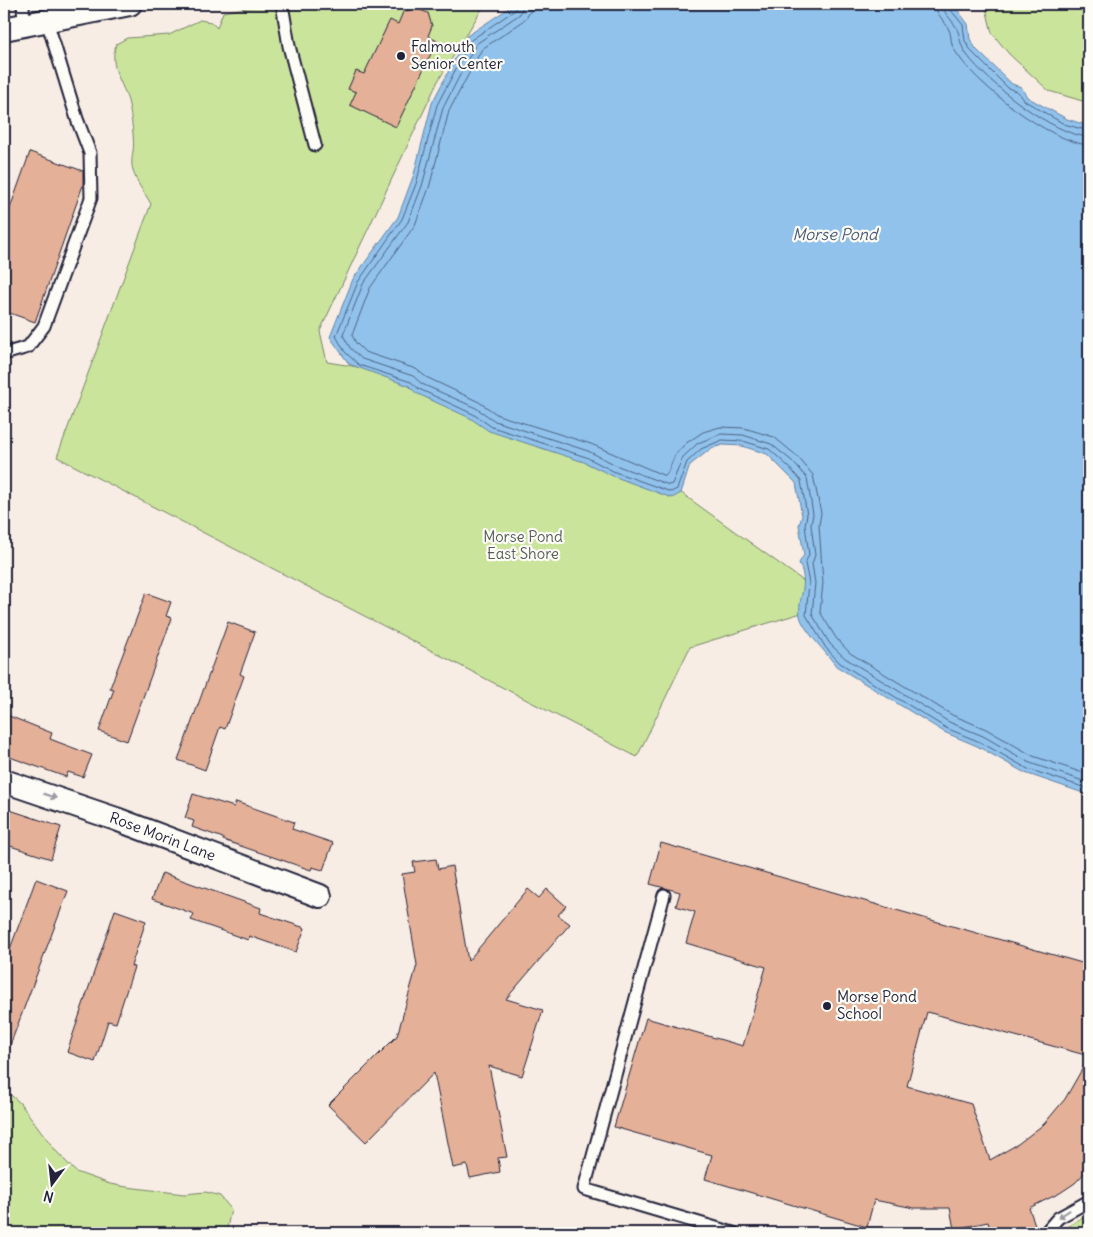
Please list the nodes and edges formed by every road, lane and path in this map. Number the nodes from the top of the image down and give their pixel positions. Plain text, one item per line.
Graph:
1 (127, 4) edge
2 (282, 4) edge
3 (17, 19) edge
4 (47, 21) junction
5 (315, 146) dead end
6 (4, 354) edge
7 (4, 781) edge
8 (664, 895) dead end
9 (320, 896) dead end
10 (1089, 1201) edge
11 (733, 1233) edge
12 (1045, 1233) edge

1 - 4 street
2 - 5 lane
3 - 4 street
4 - 6 lane
7 -> 9 street, Rose Morin Lane
8 - 11 lane
10 -> 12 lane

